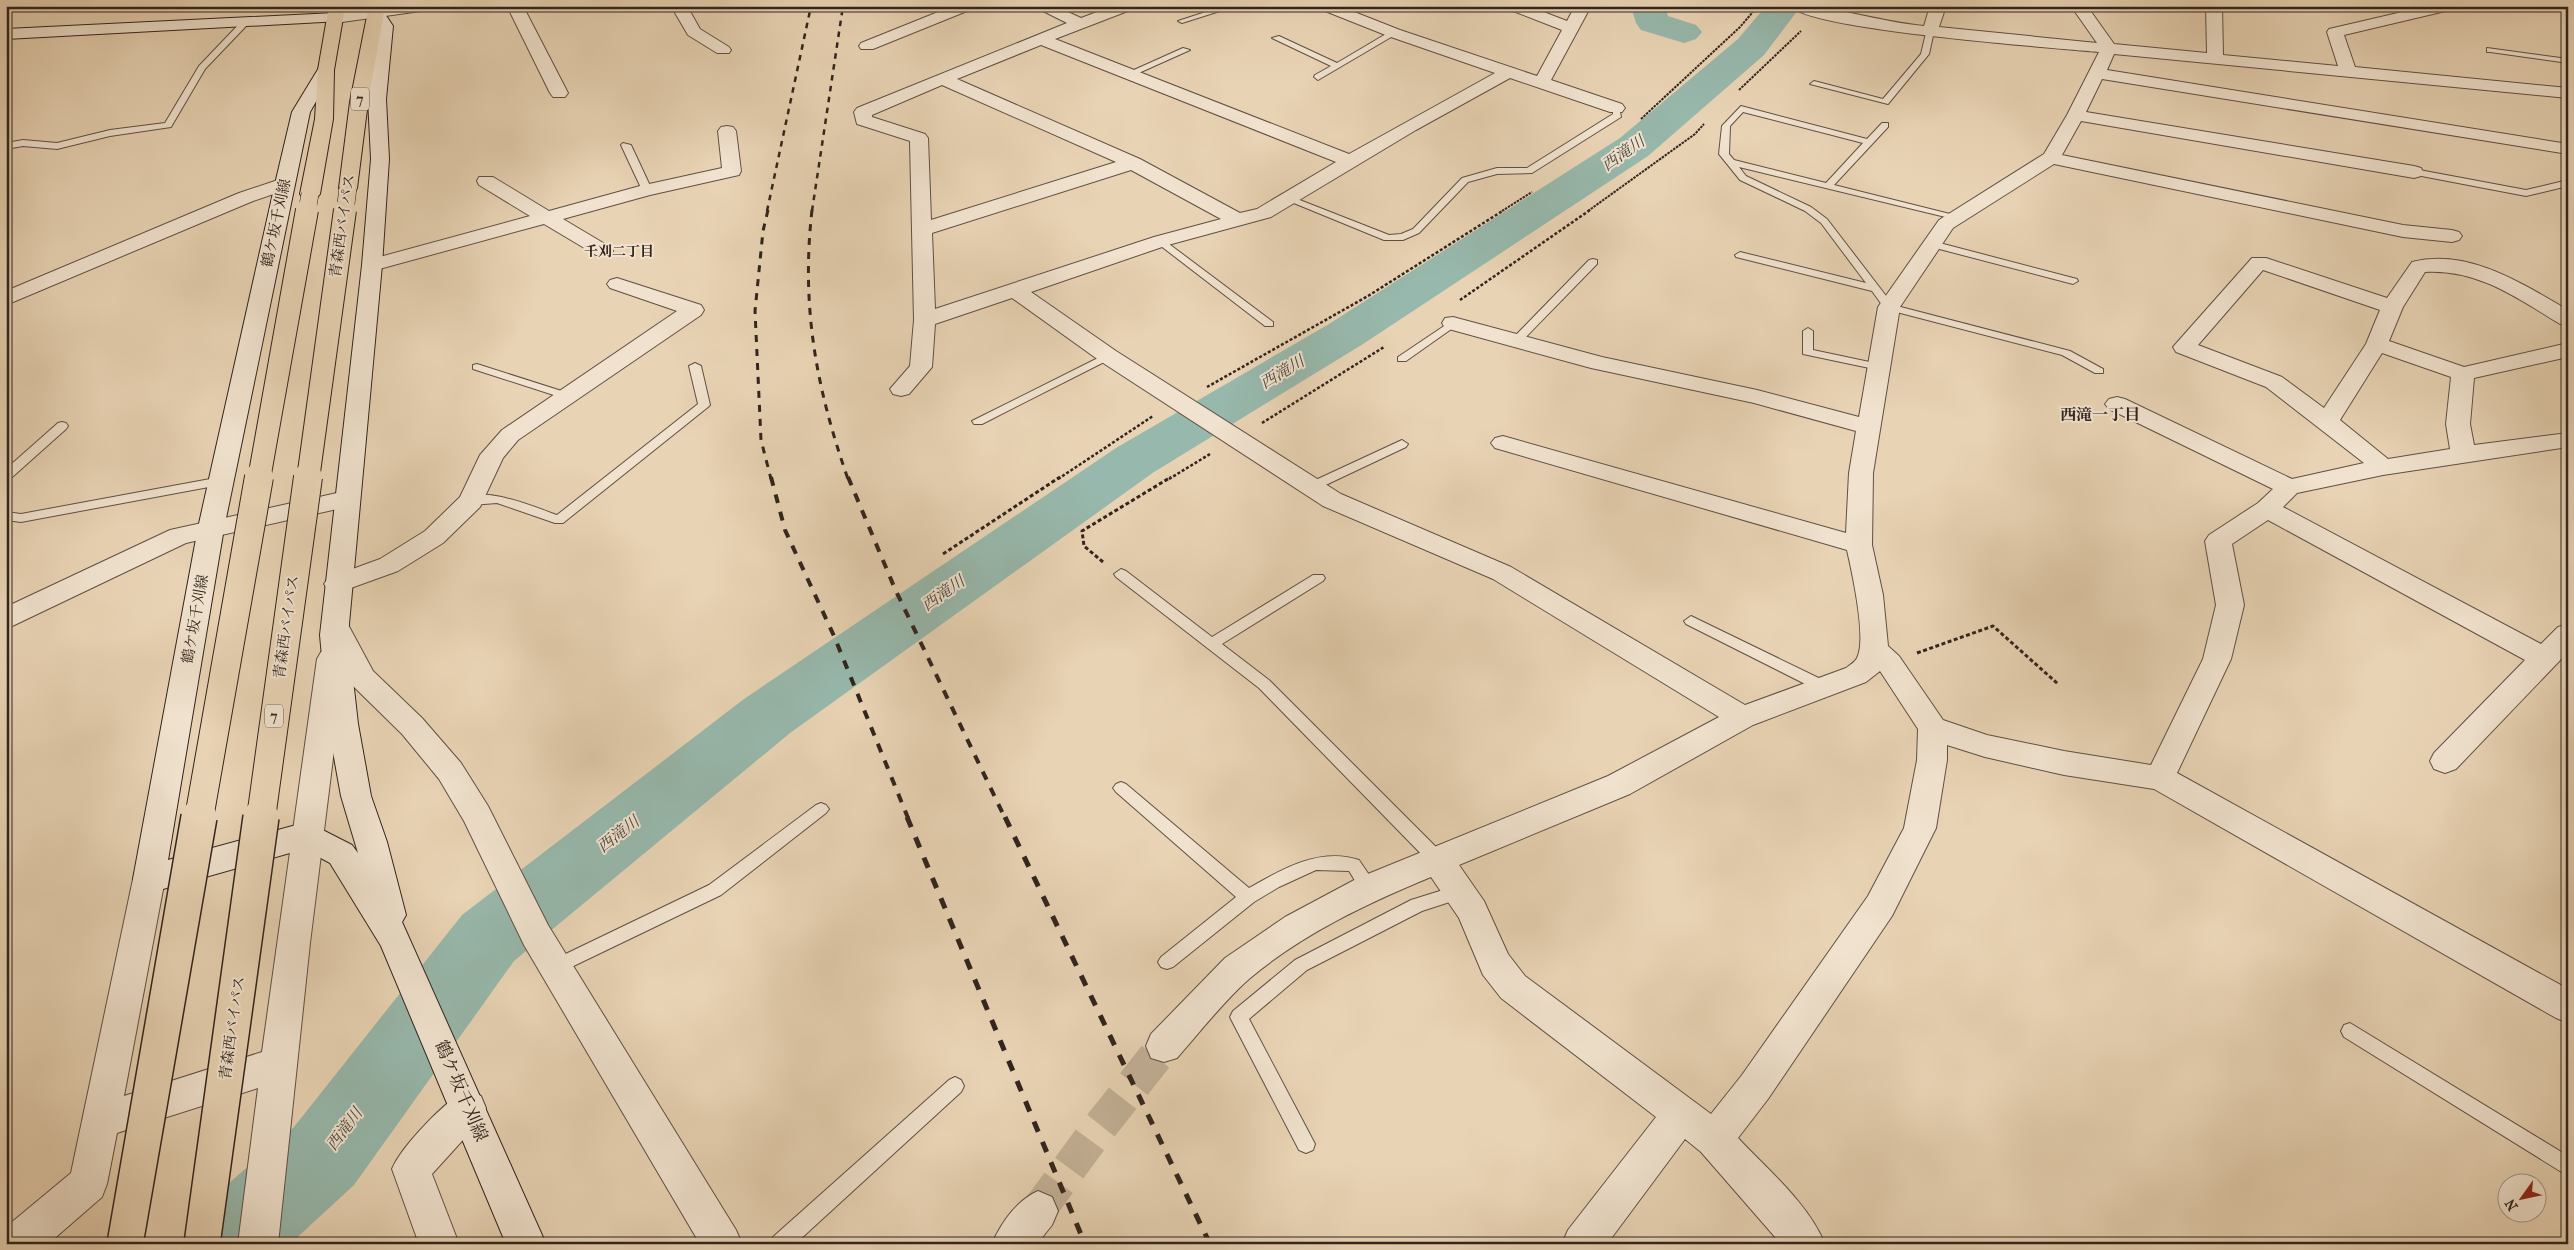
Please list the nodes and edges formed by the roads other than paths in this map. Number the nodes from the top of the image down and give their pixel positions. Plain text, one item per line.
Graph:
1 (421, 6) edge
2 (515, 6) edge
3 (679, 6) edge
4 (967, 6) edge
5 (1041, 6) edge
6 (1128, 6) edge
7 (1218, 6) edge
8 (1325, 6) edge
9 (1513, 6) edge
10 (1583, 6) edge
11 (1938, 6) edge
12 (2079, 6) edge
13 (2214, 6) edge
14 (2449, 6) edge
15 (377, 9) edge
16 (1810, 10) edge
17 (336, 12) edge
18 (1182, 21) dead end
19 (1080, 23) junction
20 (244, 24) junction
21 (1572, 28) junction
22 (1930, 31) junction
23 (1394, 33) junction
24 (6, 34) edge
25 (1276, 38) dead end
26 (1040, 39) junction
27 (866, 46) dead end
28 (2109, 48) junction
29 (723, 50) dead end
30 (1186, 50) dead end
31 (2490, 50) dead end
32 (2215, 58) junction
33 (2568, 61) edge
34 (1335, 65) junction
35 (326, 70) joint
36 (1508, 72) junction
37 (2348, 72) junction
38 (2097, 73) junction
39 (1129, 74) junction
40 (1318, 77) dead end
41 (942, 79) junction
42 (1541, 83) junction
43 (1814, 84) dead end
44 (559, 93) dead end
45 (2568, 93) edge
46 (1616, 108) joint
47 (2076, 116) junction
48 (1885, 125) dead end
49 (727, 131) dead end
50 (1869, 142) junction
51 (626, 145) dead end
52 (6, 146) edge
53 (2568, 149) edge
54 (2051, 158) junction
55 (1350, 161) junction
56 (1731, 162) junction
57 (1133, 163) junction
58 (2414, 172) joint
59 (486, 181) dead end
60 (2568, 183) edge
61 (1828, 186) junction
62 (297, 189) junction
63 (647, 190) junction
64 (1290, 199) junction
65 (545, 218) junction
66 (1955, 218) junction
67 (1238, 220) junction
68 (923, 229) junction
69 (2452, 236) dead end
70 (1161, 241) junction
71 (1932, 244) junction
72 (603, 251) dead end
73 (1740, 255) dead end
74 (1593, 262) dead end
75 (372, 265) junction
76 (2073, 281) dead end
77 (617, 284) dead end
78 (1014, 289) junction
79 (1883, 298) junction
80 (6, 299) edge
81 (2392, 307) junction
82 (2568, 318) edge
83 (926, 320) junction
84 (1453, 323) joint
85 (1268, 324) dead end
86 (1808, 331) dead end
87 (1517, 340) junction
88 (2376, 344) junction
89 (2568, 350) edge
90 (1108, 356) junction
91 (1402, 359) dead end
92 (695, 366) dead end
93 (477, 367) dead end
94 (1879, 367) junction
95 (2099, 371) dead end
96 (2463, 374) junction
97 (902, 389) dead end
98 (567, 396) junction
99 (2117, 404) dead end
100 (978, 421) dead end
101 (2327, 422) junction
102 (62, 426) dead end
103 (1870, 427) junction
104 (2568, 440) edge
105 (1502, 443) dead end
106 (1402, 444) dead end
107 (2463, 454) junction
108 (2383, 467) junction
109 (6, 476) edge
110 (221, 481) junction
111 (1311, 487) junction
112 (2289, 487) junction
113 (346, 499) junction
114 (471, 501) junction
115 (2267, 509) junction
116 (6, 516) edge
117 (211, 528) junction
118 (1859, 545) junction
119 (1121, 574) dead end
120 (1318, 578) dead end
121 (337, 584) junction
122 (6, 618) edge
123 (1690, 621) dead end
124 (334, 631) junction
125 (2568, 634) edge
126 (1214, 643) junction
127 (1882, 656) junction
128 (2544, 658) junction
129 (1824, 687) junction
130 (1743, 717) junction
131 (1933, 728) junction
132 (2445, 761) dead end
133 (2160, 778) junction
134 (1121, 788) dead end
135 (821, 809) dead end
136 (307, 835) junction
137 (1438, 860) junction
138 (149, 879) junction
139 (1370, 888) junction
140 (1459, 892) junction
141 (1248, 897) junction
142 (399, 948) junction
143 (1168, 962) dead end
144 (555, 967) junction
145 (2568, 1007) edge
146 (2350, 1031) dead end
147 (1164, 1046) tunnel mouth
148 (279, 1064) junction
149 (955, 1086) dead end
150 (468, 1108) junction
151 (1681, 1114) junction
152 (100, 1121) junction
153 (1714, 1139) junction
154 (1306, 1144) dead end
155 (2568, 1167) edge
156 (1038, 1211) tunnel mouth
157 (18, 1244) edge
158 (125, 1244) edge
159 (202, 1244) edge
160 (258, 1244) edge
161 (439, 1244) edge
162 (526, 1244) edge
163 (722, 1244) edge
164 (780, 1244) edge
165 (1012, 1244) edge
166 (1582, 1244) edge
167 (1805, 1244) edge

1 - 15 street
2 - 44 street
3 - 29 street
4 - 27 street
5 - 19 street
6 - 19 street
7 - 18 lane
8 - 23 street
9 - 21 street
10 - 21 street
11 - 22 street
12 - 28 street
13 - 32 street
14 - 37 street
15 - 17 street
15 - 75 street, 鶴ケ坂千刈線
15 - 159 highway, 青森西バイパス / 7, bridge
16 - 22 street
17 - 20 street
17 - 35 highway
19 - 26 street
20 - 24 street
20 - 52 lane
21 - 42 street
22 - 28 street
22 - 43 lane
23 - 34 lane
23 - 36 street
25 - 34 lane
26 - 39 street
26 - 41 street
28 - 32 street
28 - 38 street
30 - 39 lane
31 - 33 lane
32 - 37 street
34 - 40 lane
35 - 62 street, 鶴ケ坂千刈線
36 - 42 street
36 - 55 street
37 - 45 street
38 - 47 street
38 - 53 street
39 - 55 street
41 - 57 street
41 - 68 street
42 - 46 street
46 - 64 lane
47 - 54 street
47 - 58 street
48 - 50 lane
49 - 63 street
50 - 56 lane
50 - 61 lane
51 - 63 lane
54 - 66 street
54 - 69 street
55 - 64 street
56 - 61 lane
56 - 79 lane
57 - 67 street
57 - 68 street
58 - 60 lane
59 - 65 street
61 - 66 lane
62 - 80 street
62 - 110 street, 鶴ケ坂千刈線
62 - 158 highway, bridge
63 - 65 street
64 - 67 street
65 - 72 street
65 - 75 street
66 - 71 street
67 - 70 street
68 - 83 street
70 - 78 street
70 - 85 lane
71 - 76 lane
71 - 79 street
73 - 79 lane
74 - 87 lane
75 - 113 street, 鶴ケ坂千刈線
77 - 98 street
78 - 83 street
78 - 90 street
79 - 94 street
79 - 95 lane
81 - 82 street
81 - 88 street
81 - 101 street
83 - 97 street
84 - 87 street
84 - 91 lane
86 - 94 lane
87 - 103 street
88 - 96 street
88 - 101 street
89 - 96 street
90 - 100 lane
90 - 111 street
92 - 114 lane
93 - 98 lane
94 - 103 street
96 - 107 street
98 - 114 street
99 - 112 street
101 - 108 street
102 - 109 lane
103 - 118 street
104 - 107 street
105 - 118 street
106 - 111 lane
107 - 108 street
108 - 112 street
110 - 116 lane
110 - 117 street, 鶴ケ坂千刈線
111 - 130 street
112 - 115 street
113 - 117 street
113 - 121 street, 鶴ケ坂千刈線
114 - 121 street
115 - 128 street
115 - 133 street
117 - 122 street
117 - 138 street, 鶴ケ坂千刈線
118 - 127 street
119 - 126 lane
120 - 126 lane
121 - 124 street, 鶴ケ坂千刈線
123 - 129 lane
124 - 136 street
124 - 142 street, 鶴ケ坂千刈線
124 - 144 street
125 - 128 street
126 - 137 lane
127 - 129 street
127 - 131 street
128 - 132 street
129 - 130 street
130 - 137 street
131 - 133 street
131 - 153 street
133 - 145 street
134 - 141 lane
135 - 144 lane
136 - 138 street
136 - 142 street, 鶴ケ坂千刈線
136 - 148 street
137 - 139 street
137 - 140 street
138 - 152 street, 鶴ケ坂千刈線
139 - 141 lane
139 - 147 street
140 - 151 street
140 - 154 lane
141 - 143 lane
142 - 150 street, 鶴ケ坂千刈線
144 - 163 street
146 - 155 lane
148 - 152 street
148 - 160 street
149 - 164 lane
150 - 161 street
150 - 162 street, 鶴ケ坂千刈線
151 - 153 street
151 - 166 street
152 - 157 street, 鶴ケ坂千刈線
153 - 167 street
156 - 165 street

